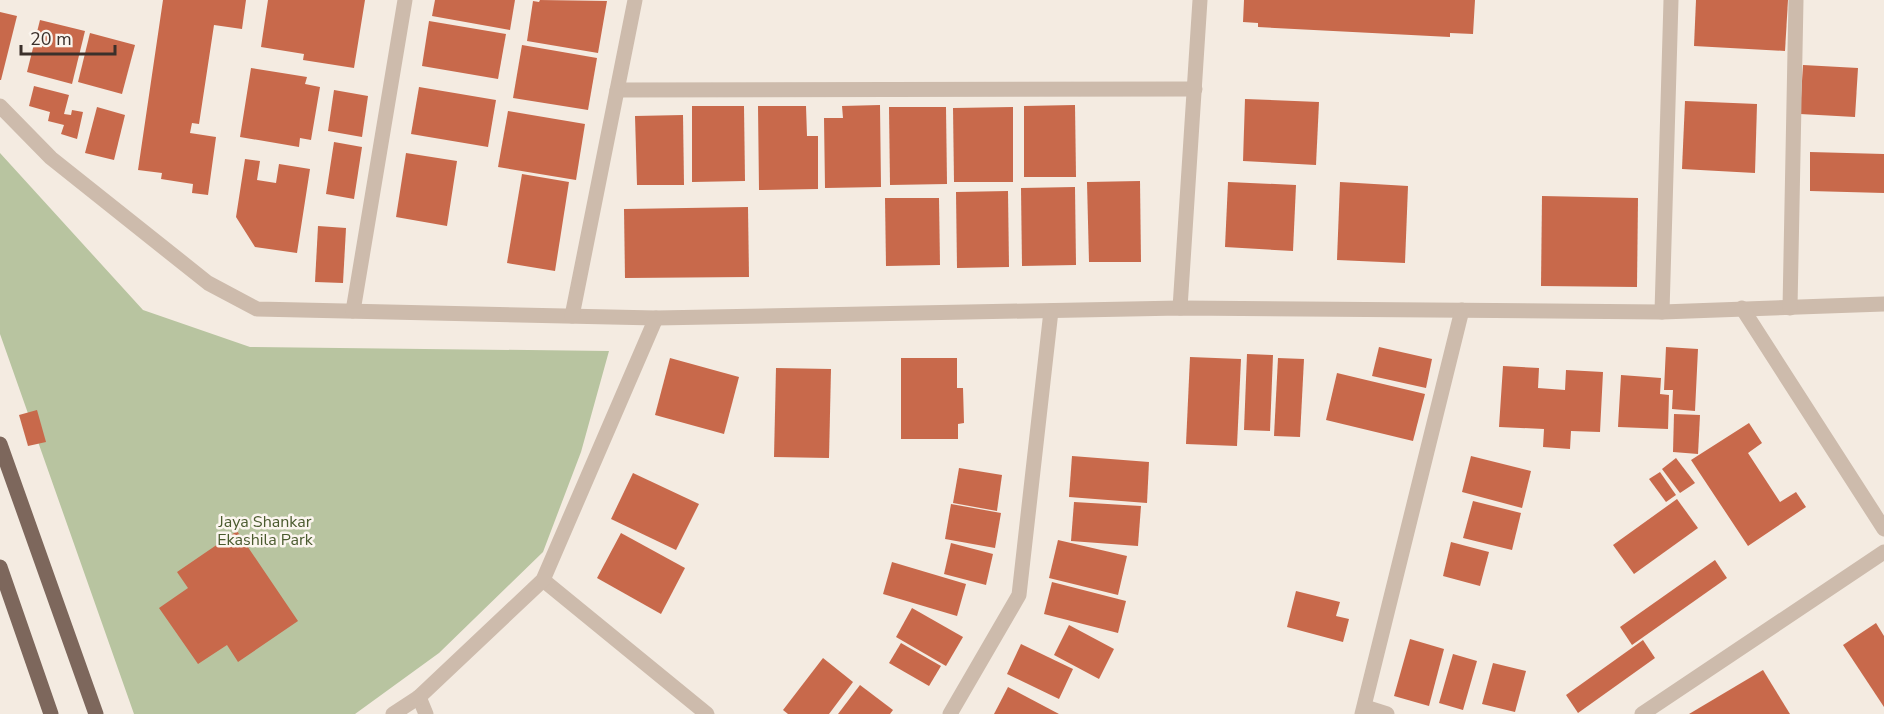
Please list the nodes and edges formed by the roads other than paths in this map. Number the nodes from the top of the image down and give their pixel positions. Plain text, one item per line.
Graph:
1 (405, 0) edge
2 (635, 0) edge
3 (1200, 0) edge
4 (1671, 0) edge
5 (1796, 0) edge
6 (1194, 89) junction
7 (617, 90) junction
8 (0, 106) edge
9 (1884, 304) edge
10 (1742, 308) junction
11 (1790, 308) junction
12 (1180, 309) junction
13 (1462, 310) junction
14 (353, 311) junction
15 (1051, 311) junction
16 (1662, 312) junction
17 (572, 316) junction
18 (656, 318) junction
19 (0, 444) edge
20 (1884, 530) edge
21 (1884, 552) edge
22 (0, 567) edge
23 (543, 580) junction
24 (419, 697) junction
25 (1364, 711) edge
26 (51, 714) edge
27 (96, 714) edge
28 (393, 714) edge
29 (426, 714) edge
30 (707, 714) edge
31 (950, 714) edge
32 (1387, 714) edge
33 (1642, 714) edge

1 - 14 street
2 - 7 street
3 - 6 street
4 - 16 street
5 - 11 street
6 - 7 street
6 - 12 street
7 - 17 street
8 - 14 street
9 - 11 street
10 - 11 street
10 - 16 street
10 - 20 street
12 - 13 street
12 - 15 street
13 - 16 street
13 - 25 street
14 - 17 street
15 - 18 street
15 - 31 street
17 - 18 street
18 - 23 street
19 - 27 main road
21 - 33 street
22 - 26 main road
23 - 24 street
23 - 30 street
24 - 28 street
24 - 29 street
25 - 32 street

